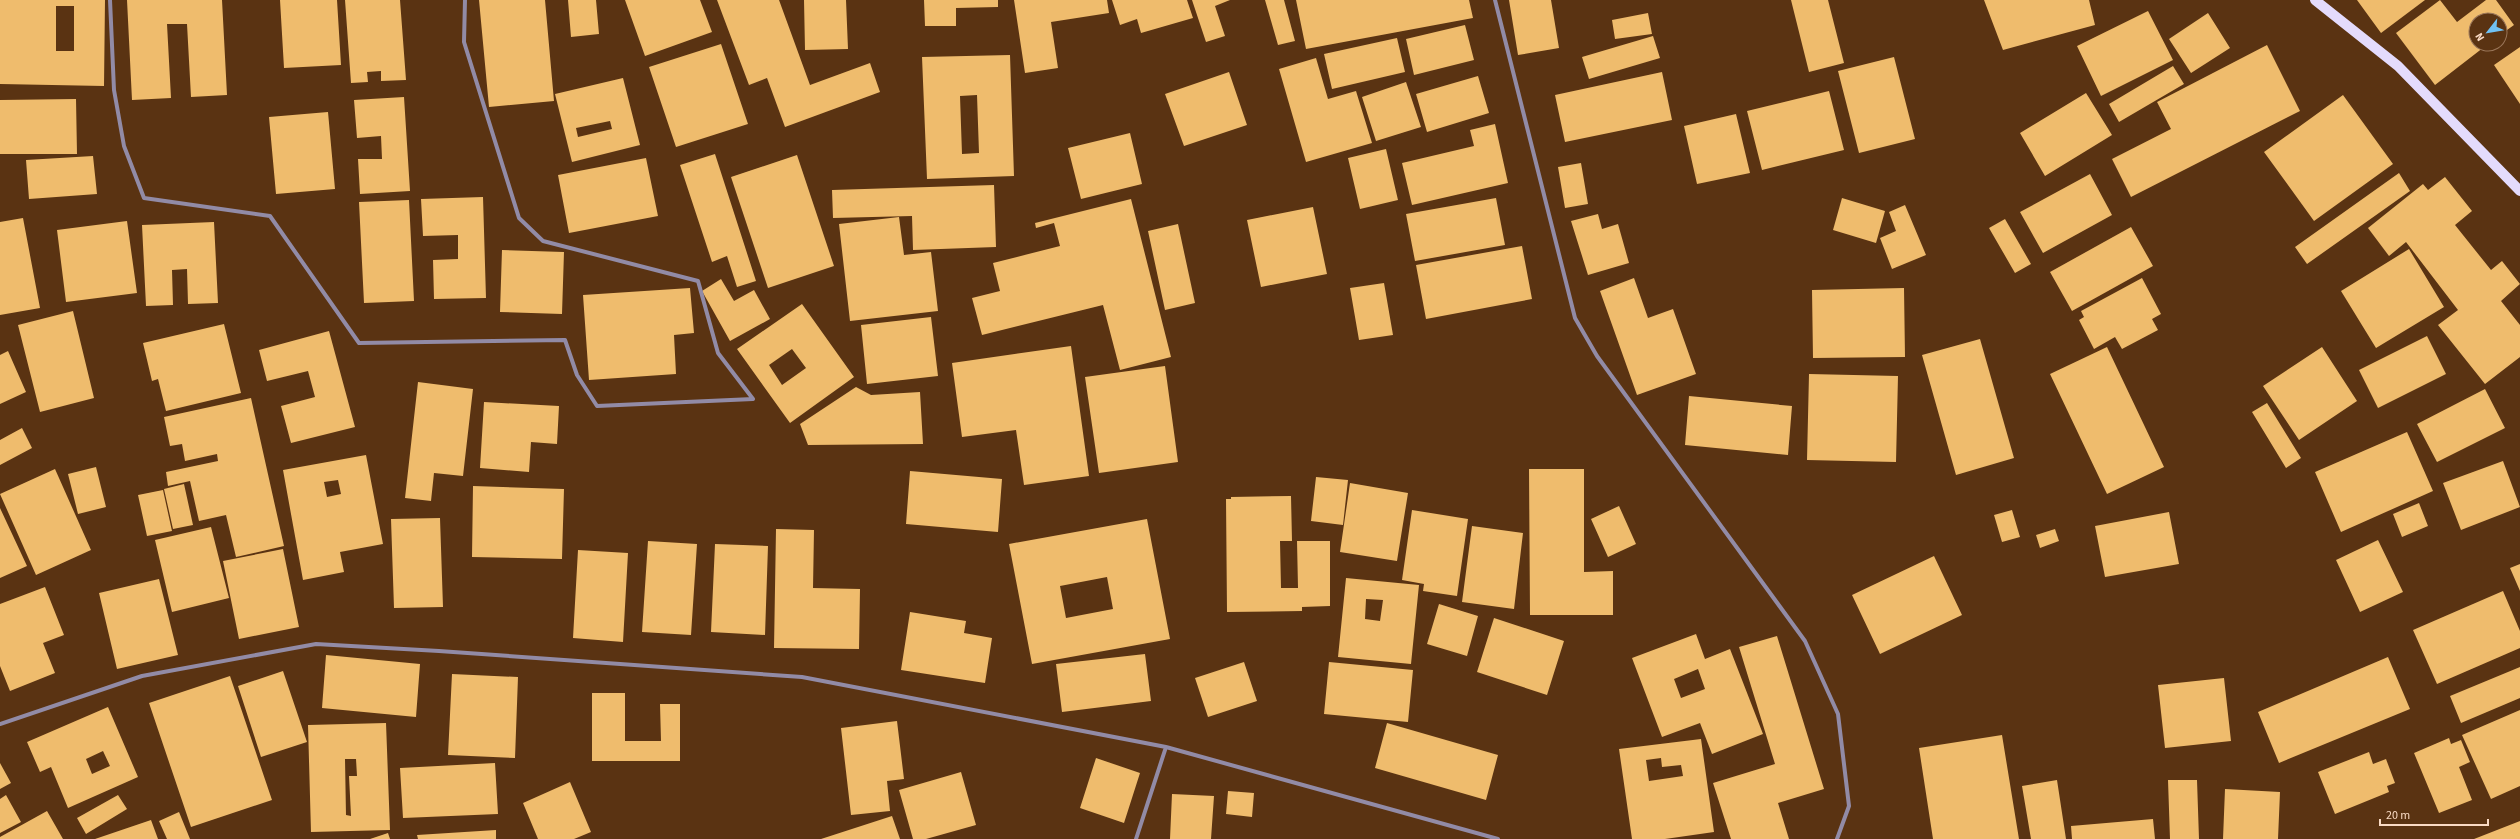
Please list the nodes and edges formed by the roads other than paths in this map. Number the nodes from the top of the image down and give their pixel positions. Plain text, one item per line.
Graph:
1 (110, 0) edge
2 (466, 0) edge
3 (1495, 0) edge
4 (2315, 0) edge
5 (2520, 191) edge
6 (0, 724) edge
7 (1166, 747) junction
8 (1136, 839) edge
9 (1498, 839) edge
10 (1838, 839) edge

1 - 2 street
3 - 10 street
4 - 5 main road
6 - 7 street
7 - 8 street
7 - 9 street

